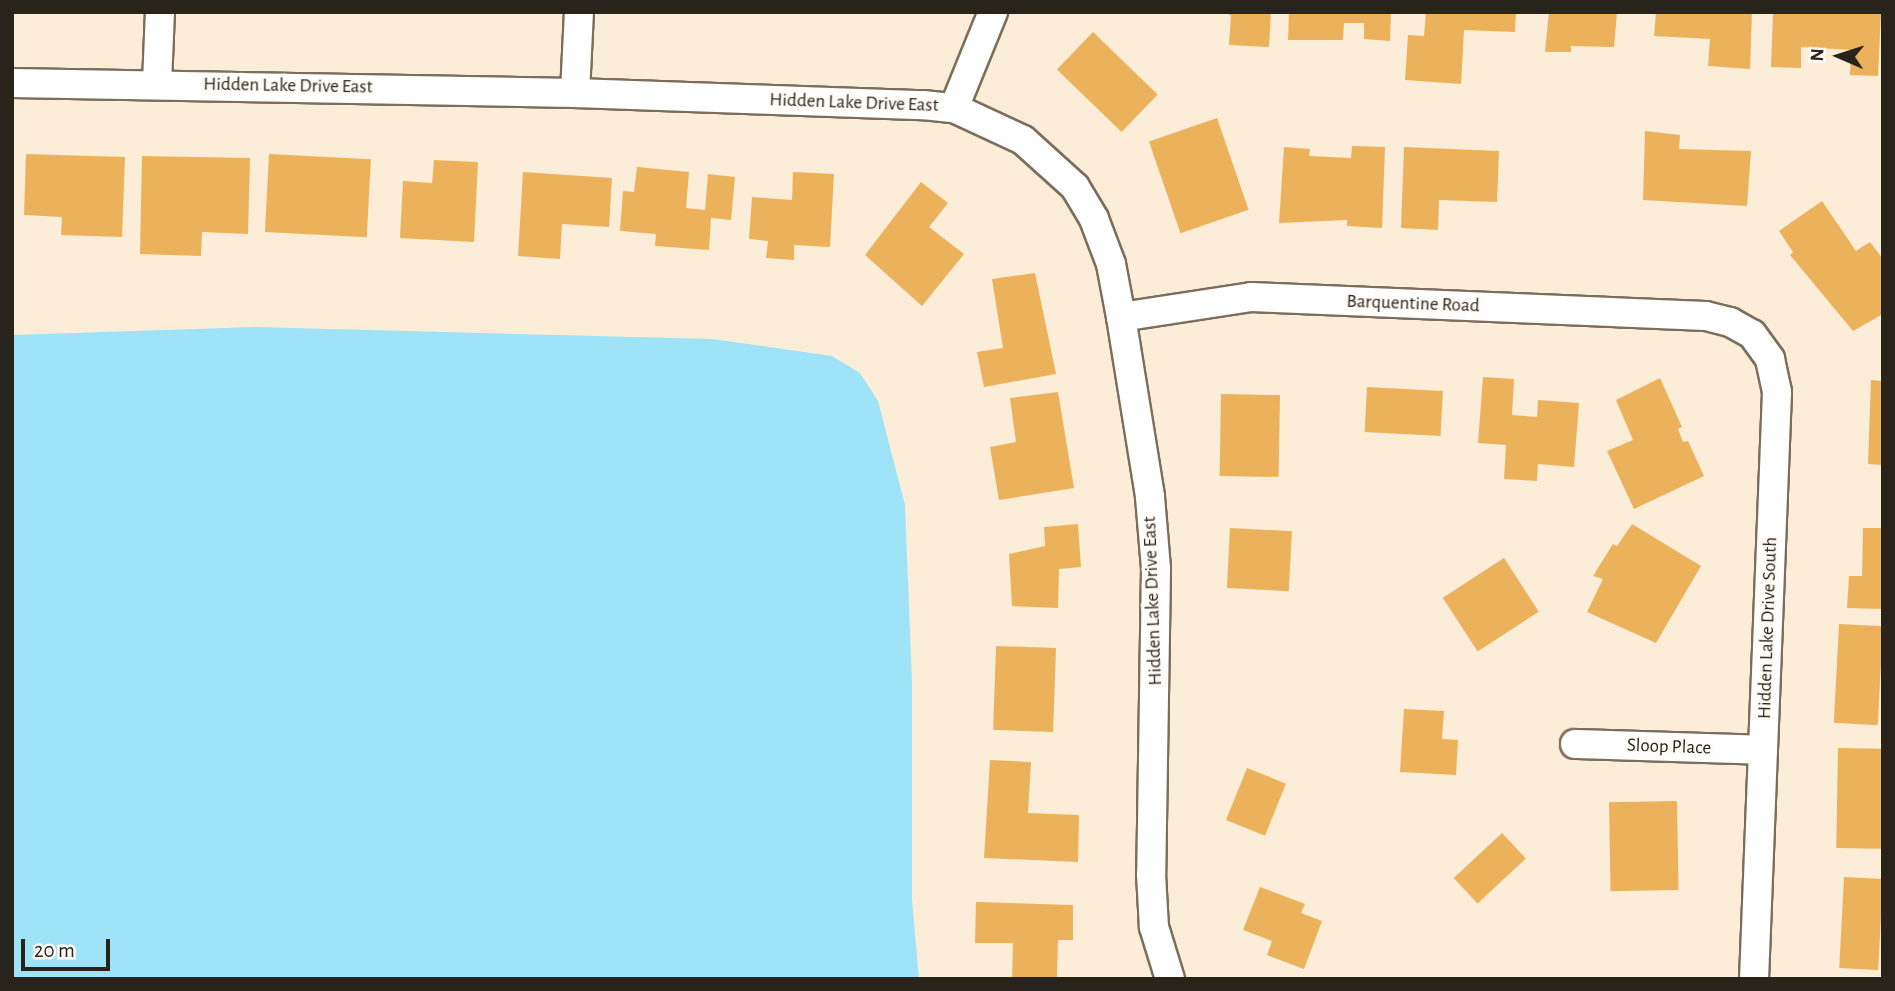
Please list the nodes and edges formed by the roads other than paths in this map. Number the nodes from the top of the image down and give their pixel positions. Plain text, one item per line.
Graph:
1 (160, 12) edge
2 (579, 12) edge
3 (993, 12) edge
4 (12, 83) edge
5 (157, 83) junction
6 (575, 93) junction
7 (954, 108) junction
8 (1706, 316) joint
9 (1121, 317) junction
10 (1575, 744) dead end
11 (1763, 750) junction
12 (1170, 979) edge
13 (1754, 979) edge

1 - 5 street
2 - 6 street
3 - 7 street
4 - 5 street, Hidden Lake Drive East
5 - 6 street, Hidden Lake Drive East
6 - 7 street, Hidden Lake Drive East
7 - 9 street, Hidden Lake Drive East
8 - 9 street, Barquentine Road
8 - 11 street, Hidden Lake Drive South
9 - 12 street, Hidden Lake Drive East
10 - 11 street, Sloop Place
11 - 13 street, Hidden Lake Drive South

